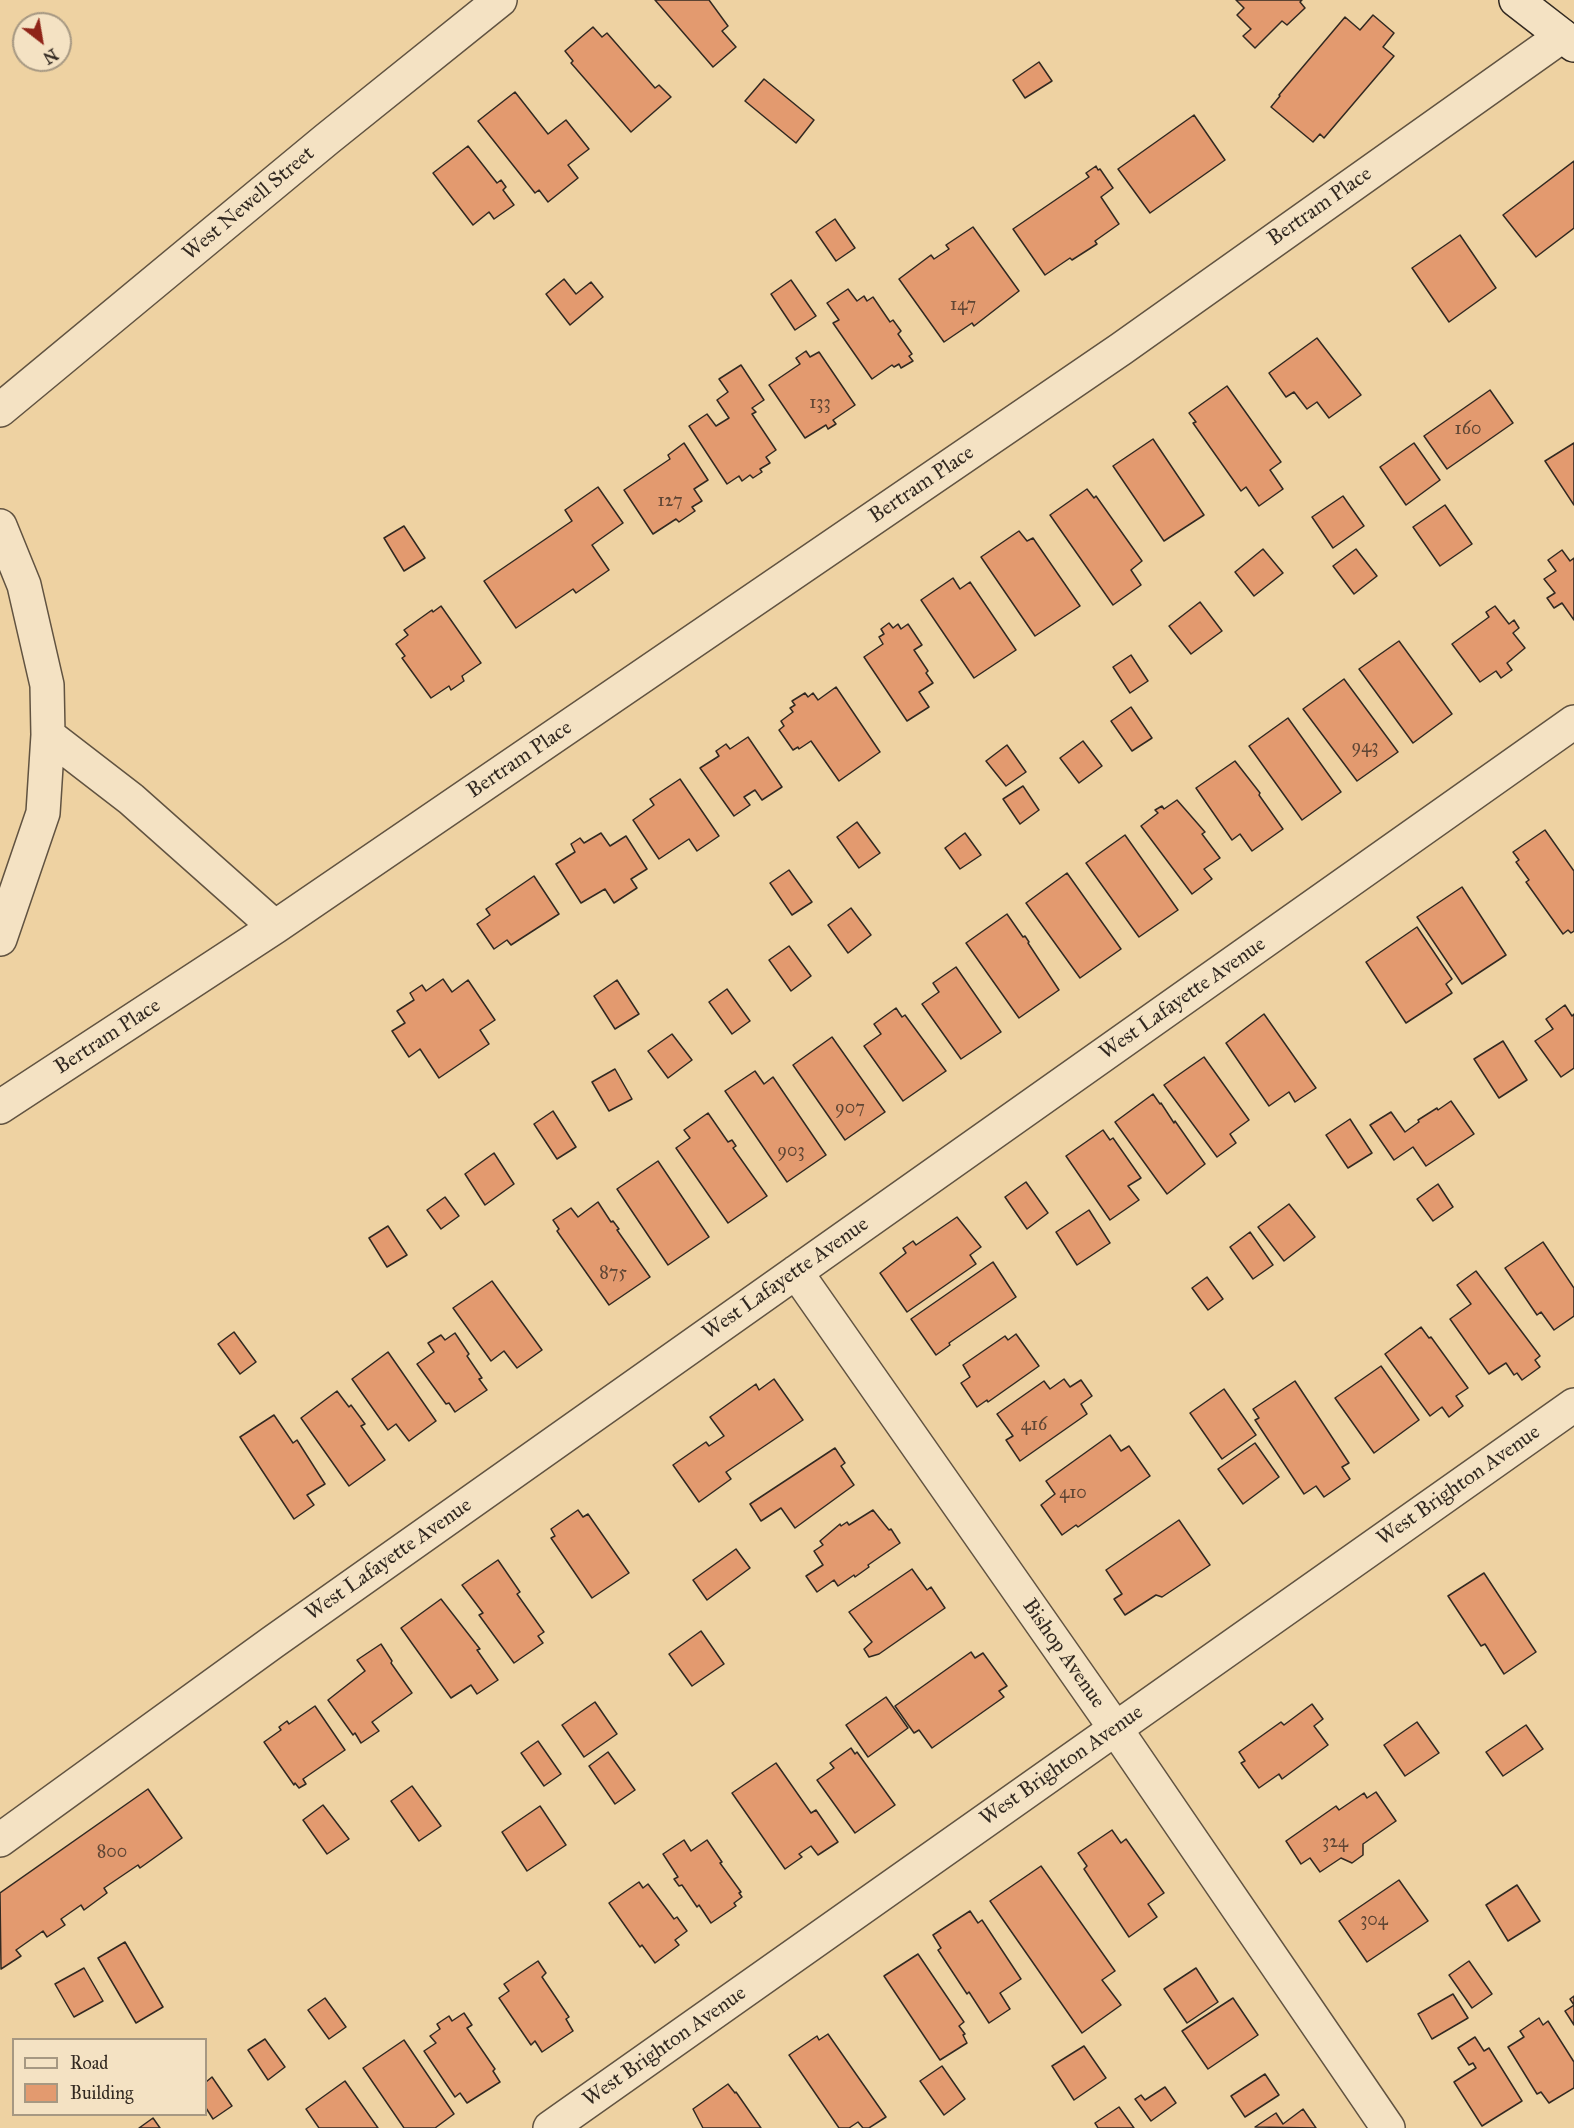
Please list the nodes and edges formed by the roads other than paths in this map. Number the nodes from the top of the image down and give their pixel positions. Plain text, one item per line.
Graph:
1 (500, 0) edge
2 (1516, 0) edge
3 (1568, 40) edge
4 (0, 410) edge
5 (0, 526) edge
6 (1574, 722) edge
7 (48, 735) junction
8 (275, 927) junction
9 (0, 939) edge
10 (0, 1107) edge
11 (796, 1272) junction
12 (1574, 1405) edge
13 (1115, 1728) junction
14 (0, 1840) edge
15 (550, 2128) edge
16 (1389, 2128) edge

1 - 4 street, West Newell Street
2 - 3 street
3 - 8 street, Bertram Place
5 - 7 street
6 - 11 street, West Lafayette Avenue
7 - 8 street
7 - 9 street
8 - 10 street, Bertram Place
11 - 13 street, Bishop Avenue
11 - 14 street, West Lafayette Avenue
12 - 13 street, West Brighton Avenue
13 - 15 street, West Brighton Avenue
13 - 16 street, Bishop Avenue

